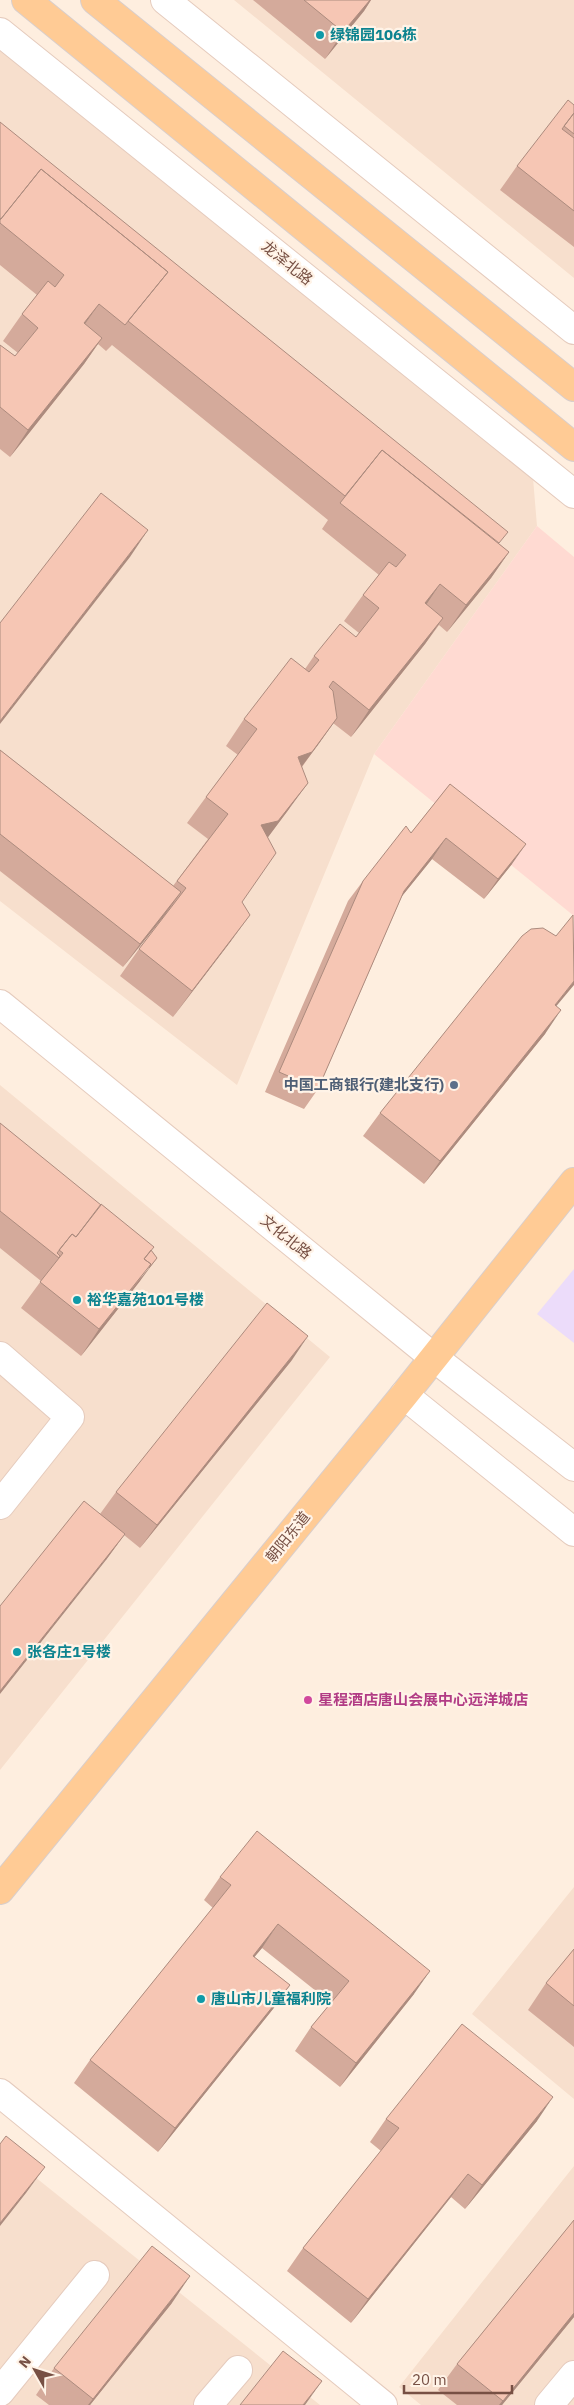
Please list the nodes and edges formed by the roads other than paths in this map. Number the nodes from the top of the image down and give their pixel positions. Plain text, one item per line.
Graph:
1 (26, 0) edge
2 (95, 0) edge
3 (165, 0) edge
4 (0, 32) edge
5 (574, 330) edge
6 (574, 387) edge
7 (574, 447) edge
8 (574, 494) edge
9 (0, 1004) edge
10 (574, 1182) edge
11 (0, 1356) edge
12 (433, 1357) junction
13 (404, 1395) junction
14 (574, 1467) edge
15 (0, 1505) edge
16 (574, 1532) edge
17 (0, 1890) edge
18 (0, 2093) edge
19 (95, 2275) dead end
20 (238, 2370) dead end
21 (574, 2375) edge
22 (0, 2392) edge
23 (208, 2405) edge
24 (383, 2405) edge
25 (549, 2405) edge

1 - 7 main road
2 - 6 main road
3 - 5 street
4 - 8 street, 龙泽北路
9 - 12 street, 文化北路
10 - 12 main road, 朝阳东道
11 - 15 street
12 - 13 main road, 朝阳东道
12 - 14 street, 文化北路
13 - 16 street
13 - 17 main road, 朝阳东道
18 - 24 street
19 - 22 street
20 - 23 street
21 - 25 street

